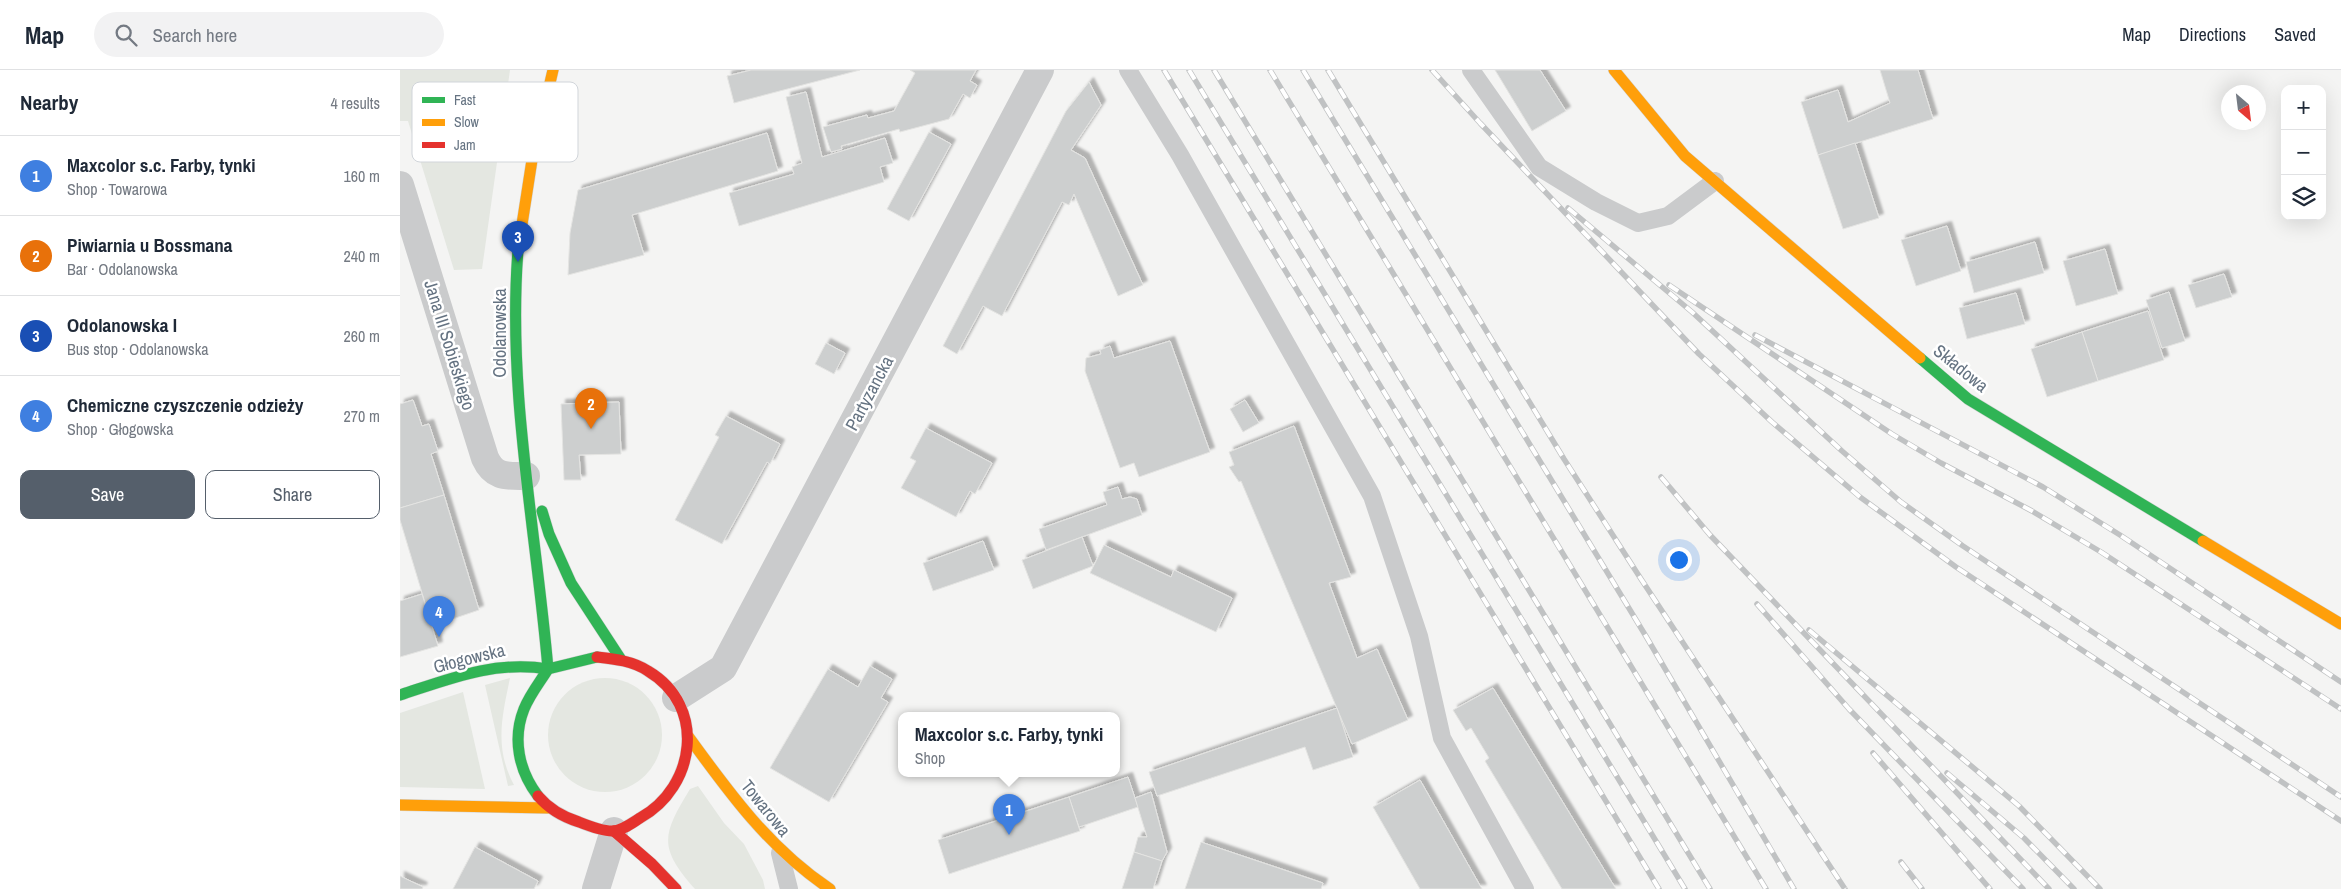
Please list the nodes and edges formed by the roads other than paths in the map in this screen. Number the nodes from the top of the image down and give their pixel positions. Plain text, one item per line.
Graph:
1 (1040, 70) edge
2 (1128, 70) edge
3 (1471, 70) edge
4 (1614, 70) edge
5 (530, 162) edge
6 (1715, 181) junction
7 (400, 185) edge
8 (524, 463) junction
9 (2341, 624) edge
10 (620, 658) junction
11 (548, 669) junction
12 (400, 695) edge
13 (676, 698) junction
14 (688, 736) junction
15 (400, 804) edge
16 (548, 808) junction
17 (614, 831) junction
18 (780, 853) junction
19 (596, 889) edge
20 (676, 889) edge
21 (789, 889) edge
22 (830, 889) edge
23 (1525, 889) edge

1 - 13 street, Partyzancka
2 - 23 lane
3 - 6 lane
4 - 6 main road, Składowa
5 - 8 main road, Odolanowska
6 - 9 main road, Składowa
7 - 8 street, Jana III Sobieskiego
8 - 10 main road, Odolanowska
8 - 11 main road, Odolanowska
10 - 11 main road
10 - 13 main road
11 - 12 main road, Głogowska
11 - 16 main road
13 - 14 main road
14 - 17 main road
14 - 18 main road, Towarowa
15 - 16 main road
16 - 17 main road
17 - 19 street
17 - 20 main road
18 - 21 lane
18 - 22 main road, Towarowa

